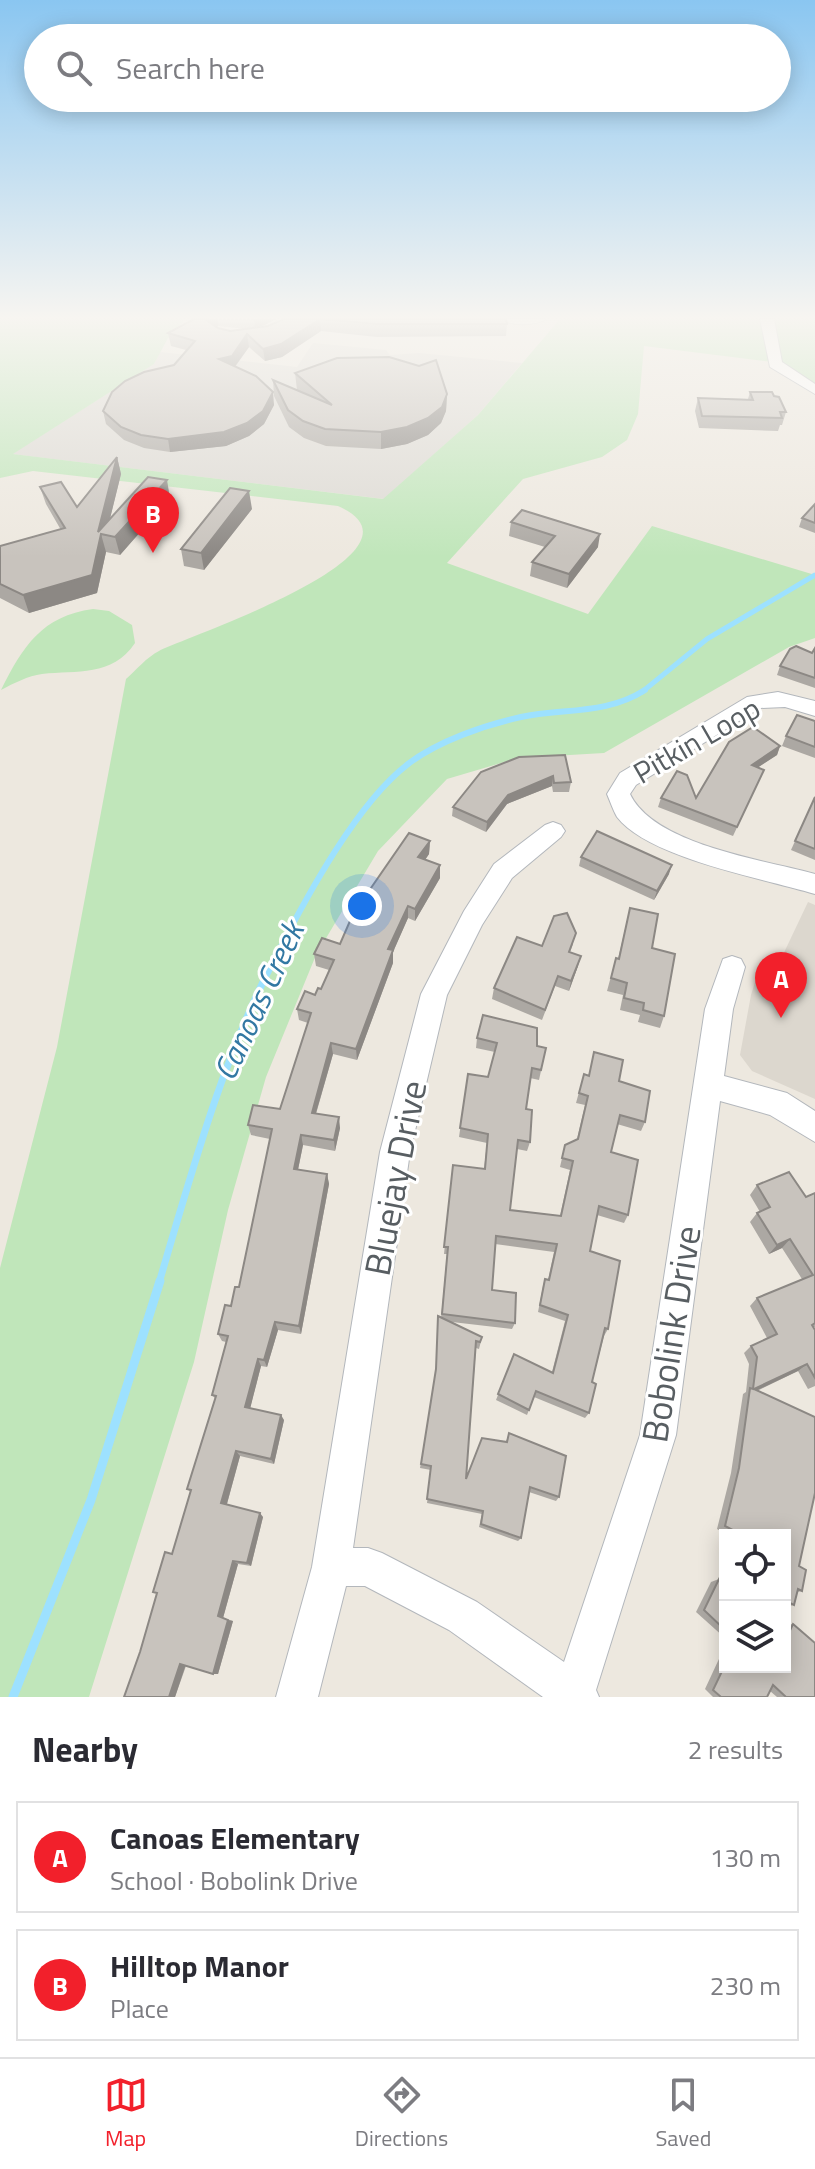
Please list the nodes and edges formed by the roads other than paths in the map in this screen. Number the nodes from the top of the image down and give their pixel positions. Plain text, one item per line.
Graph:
1 (815, 709) edge
2 (553, 831) dead end
3 (815, 884) edge
4 (732, 967) dead end
5 (709, 1085) junction
6 (815, 1128) edge
7 (331, 1567) junction
8 (576, 1695) edge
9 (297, 1697) edge

1 - 3 street, Pitkin Loop
2 - 7 street, Bluejay Drive
4 - 5 street, Bobolink Drive
5 - 6 street
5 - 8 street, Bobolink Drive
7 - 8 street
7 - 9 street, Bluejay Drive

